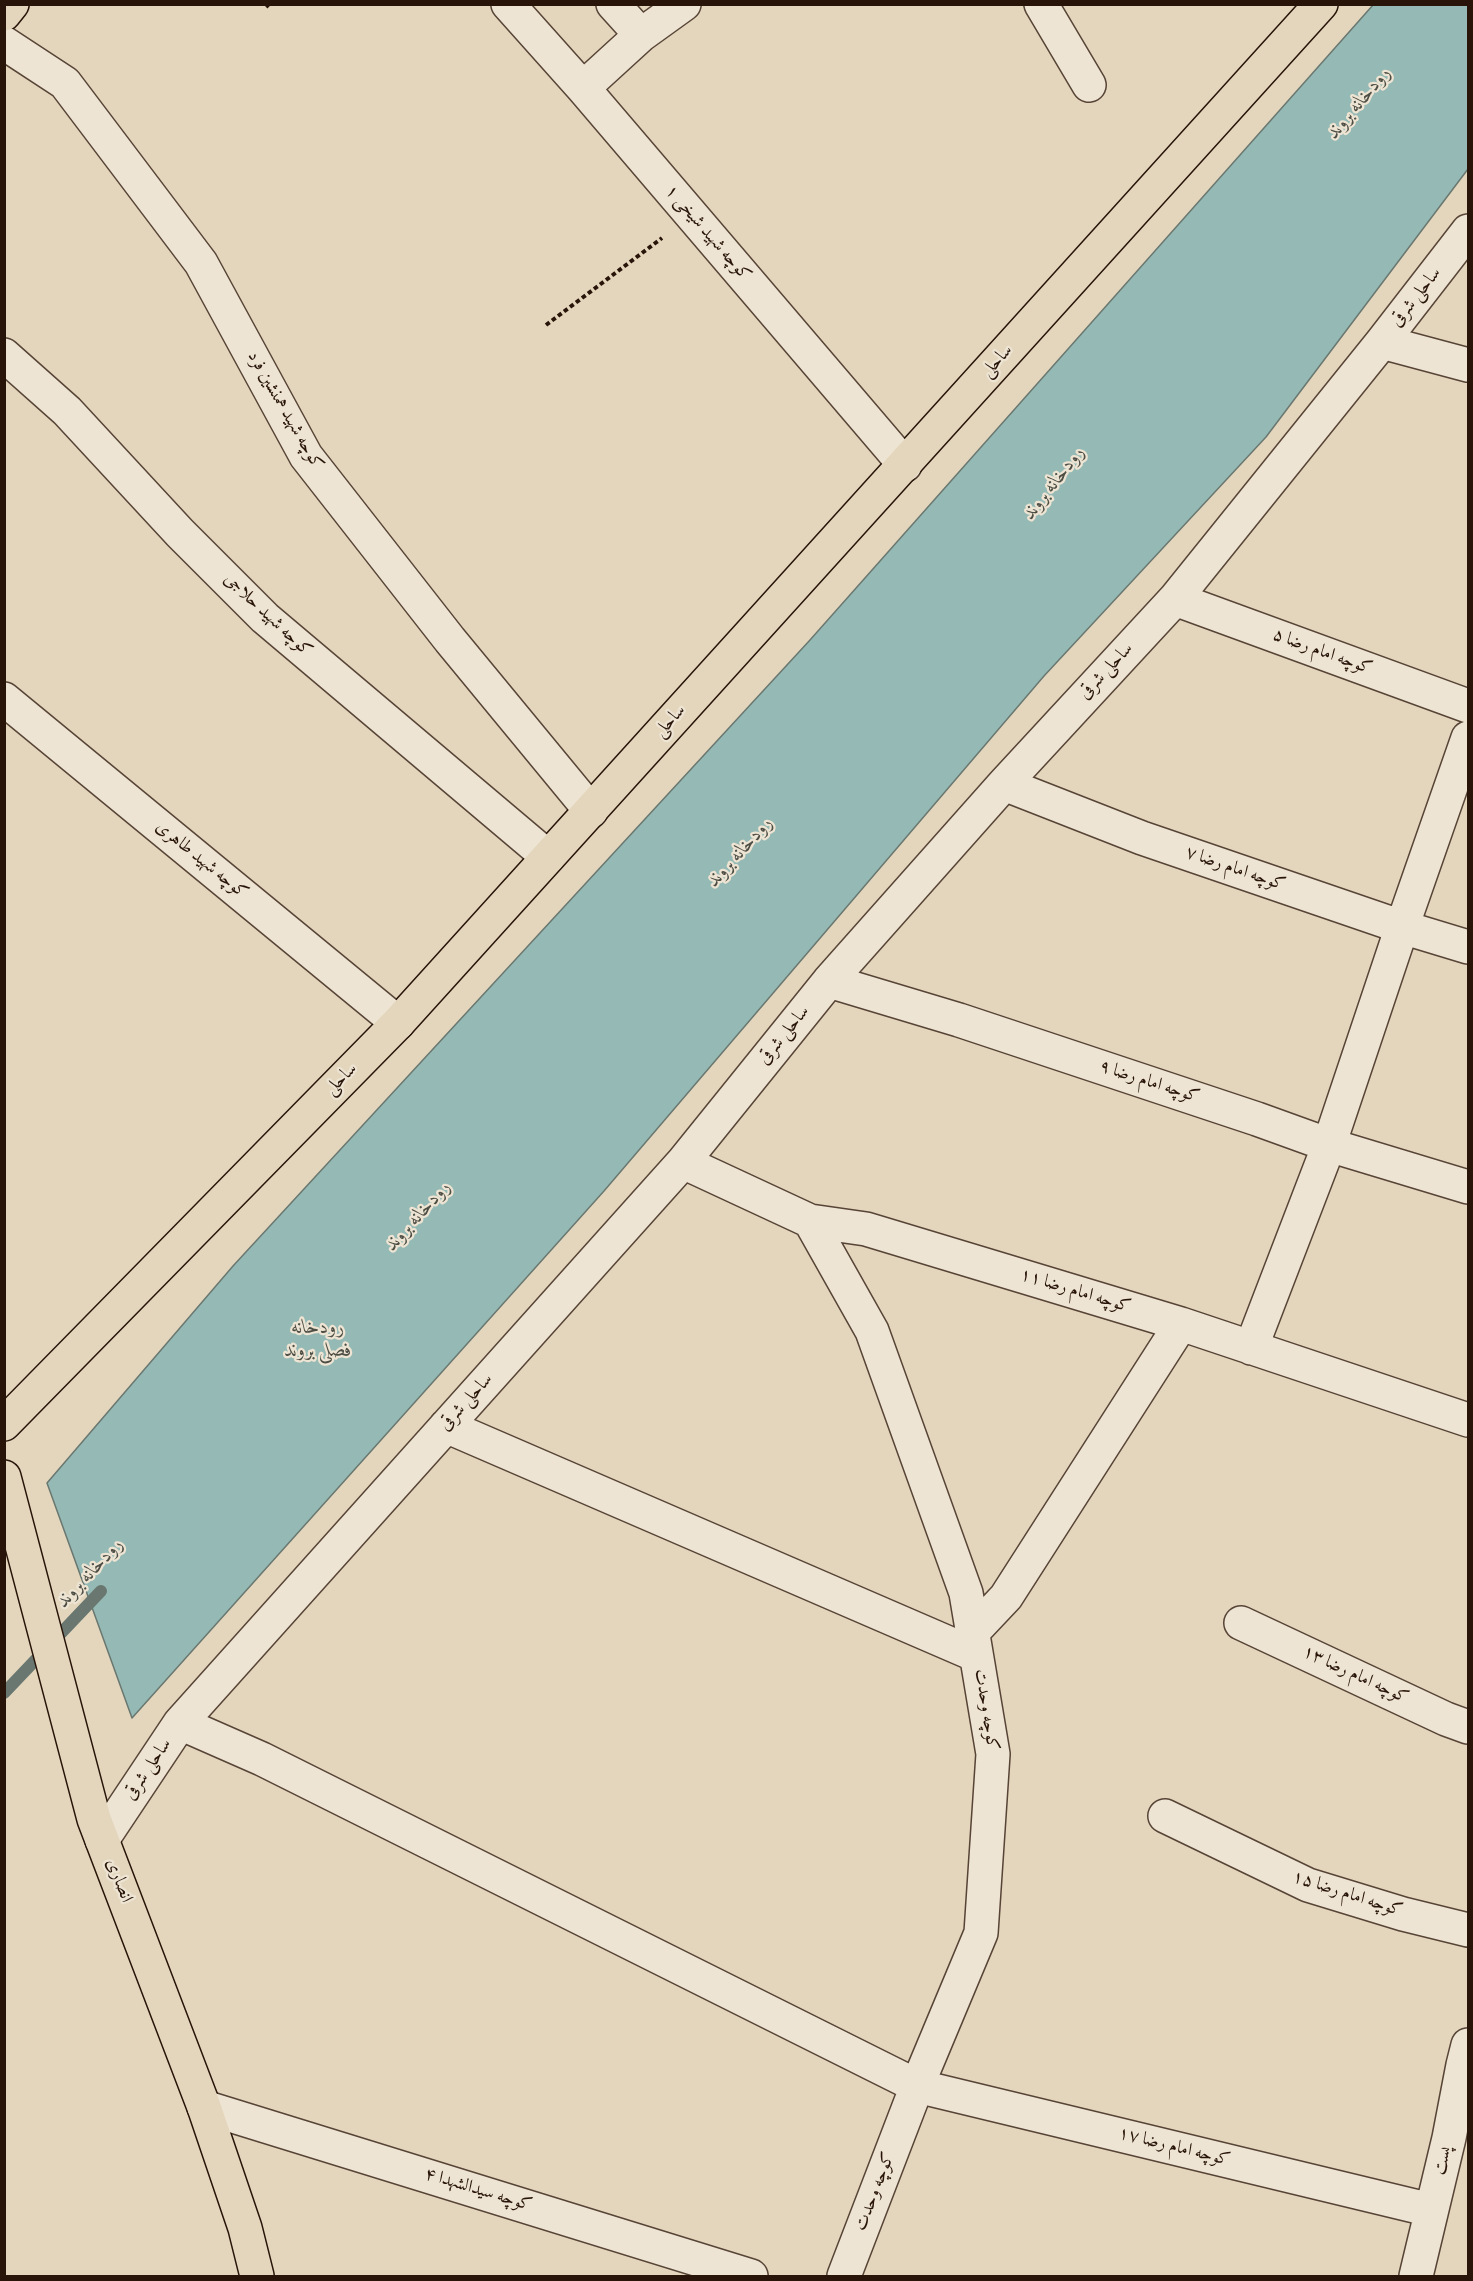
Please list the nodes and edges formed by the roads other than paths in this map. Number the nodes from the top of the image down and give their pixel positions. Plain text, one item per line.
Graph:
1 (12, 4) edge
2 (507, 4) edge
3 (613, 4) edge
4 (684, 4) edge
5 (1041, 4) edge
6 (1321, 4) edge
7 (4, 14) edge
8 (641, 35) junction
9 (4, 43) edge
10 (1089, 85) dead end
11 (583, 88) junction
12 (1468, 231) edge
13 (1382, 342) junction
14 (4, 355) edge
15 (1468, 365) edge
16 (905, 465) junction
17 (1174, 599) junction
18 (4, 699) edge
19 (1468, 706) edge
20 (1468, 738) edge
21 (1004, 784) junction
22 (591, 810) junction
23 (548, 857) junction
24 (1402, 927) junction
25 (1468, 947) edge
26 (829, 981) junction
27 (399, 1023) junction
28 (1329, 1145) junction
29 (683, 1162) junction
30 (1468, 1187) edge
31 (810, 1221) junction
32 (1181, 1324) junction
33 (1251, 1348) junction
34 (1468, 1420) edge
35 (4, 1424) edge
36 (446, 1426) junction
37 (4, 1477) edge
38 (1241, 1623) dead end
39 (974, 1644) junction
40 (180, 1723) junction
41 (1468, 1726) edge
42 (1165, 1816) dead end
43 (98, 1830) junction
44 (1468, 1930) edge
45 (1468, 2045) edge
46 (917, 2086) junction
47 (204, 2107) junction
48 (1459, 2130) edge
49 (1431, 2210) junction
50 (257, 2277) edge
51 (751, 2277) edge
52 (844, 2277) edge
53 (1416, 2277) edge

1 - 7 main road
2 - 11 street, کوچه شهید شیخی ۱
3 - 8 street
4 - 8 street
5 - 10 street
6 - 16 main road, ساحلی
8 - 11 street
9 - 22 street, کوچه شهید همنشین فرد
11 - 16 street, کوچه شهید شیخی ۱
12 - 13 street, ساحلی شرقی
13 - 15 street
13 - 17 street, ساحلی شرقی
14 - 23 street, کوچه شهید حلاجی
16 - 22 main road, ساحلی
17 - 19 street, کوچه امام رضا ۵
17 - 21 street, ساحلی شرقی
18 - 27 street, کوچه شهید طاهری
20 - 24 street
21 - 24 street, کوچه امام رضا ۷
21 - 26 street, ساحلی شرقی
22 - 23 main road, ساحلی
23 - 27 main road, ساحلی
24 - 25 street, کوچه امام رضا ۷
24 - 28 street
26 - 28 street, کوچه امام رضا ۹
26 - 29 street, ساحلی شرقی
27 - 35 main road, ساحلی
28 - 30 street, کوچه امام رضا ۹
28 - 33 street
29 - 31 street, کوچه امام رضا ۱۱
29 - 36 street, ساحلی شرقی
31 - 32 street, کوچه امام رضا ۱۱
31 - 39 street, کوچه وحدت
32 - 33 street, کوچه امام رضا ۱۱
32 - 39 street
33 - 34 street, کوچه امام رضا ۱۱
36 - 39 street
36 - 40 street, ساحلی شرقی
37 - 43 main road, انصاری
38 - 41 street, کوچه امام رضا ۱۳
39 - 46 street, کوچه وحدت
40 - 43 street, ساحلی شرقی
40 - 46 street, کوچه امام رضا ۱۷
42 - 44 street, کوچه امام رضا ۱۵
43 - 47 main road, انصاری
45 - 48 street, پست
46 - 49 street, کوچه امام رضا ۱۷
46 - 52 street, کوچه وحدت
47 - 50 main road, انصاری
47 - 51 street, کوچه سیدالشهدا ۴
48 - 49 street, پست
49 - 53 street, پست

